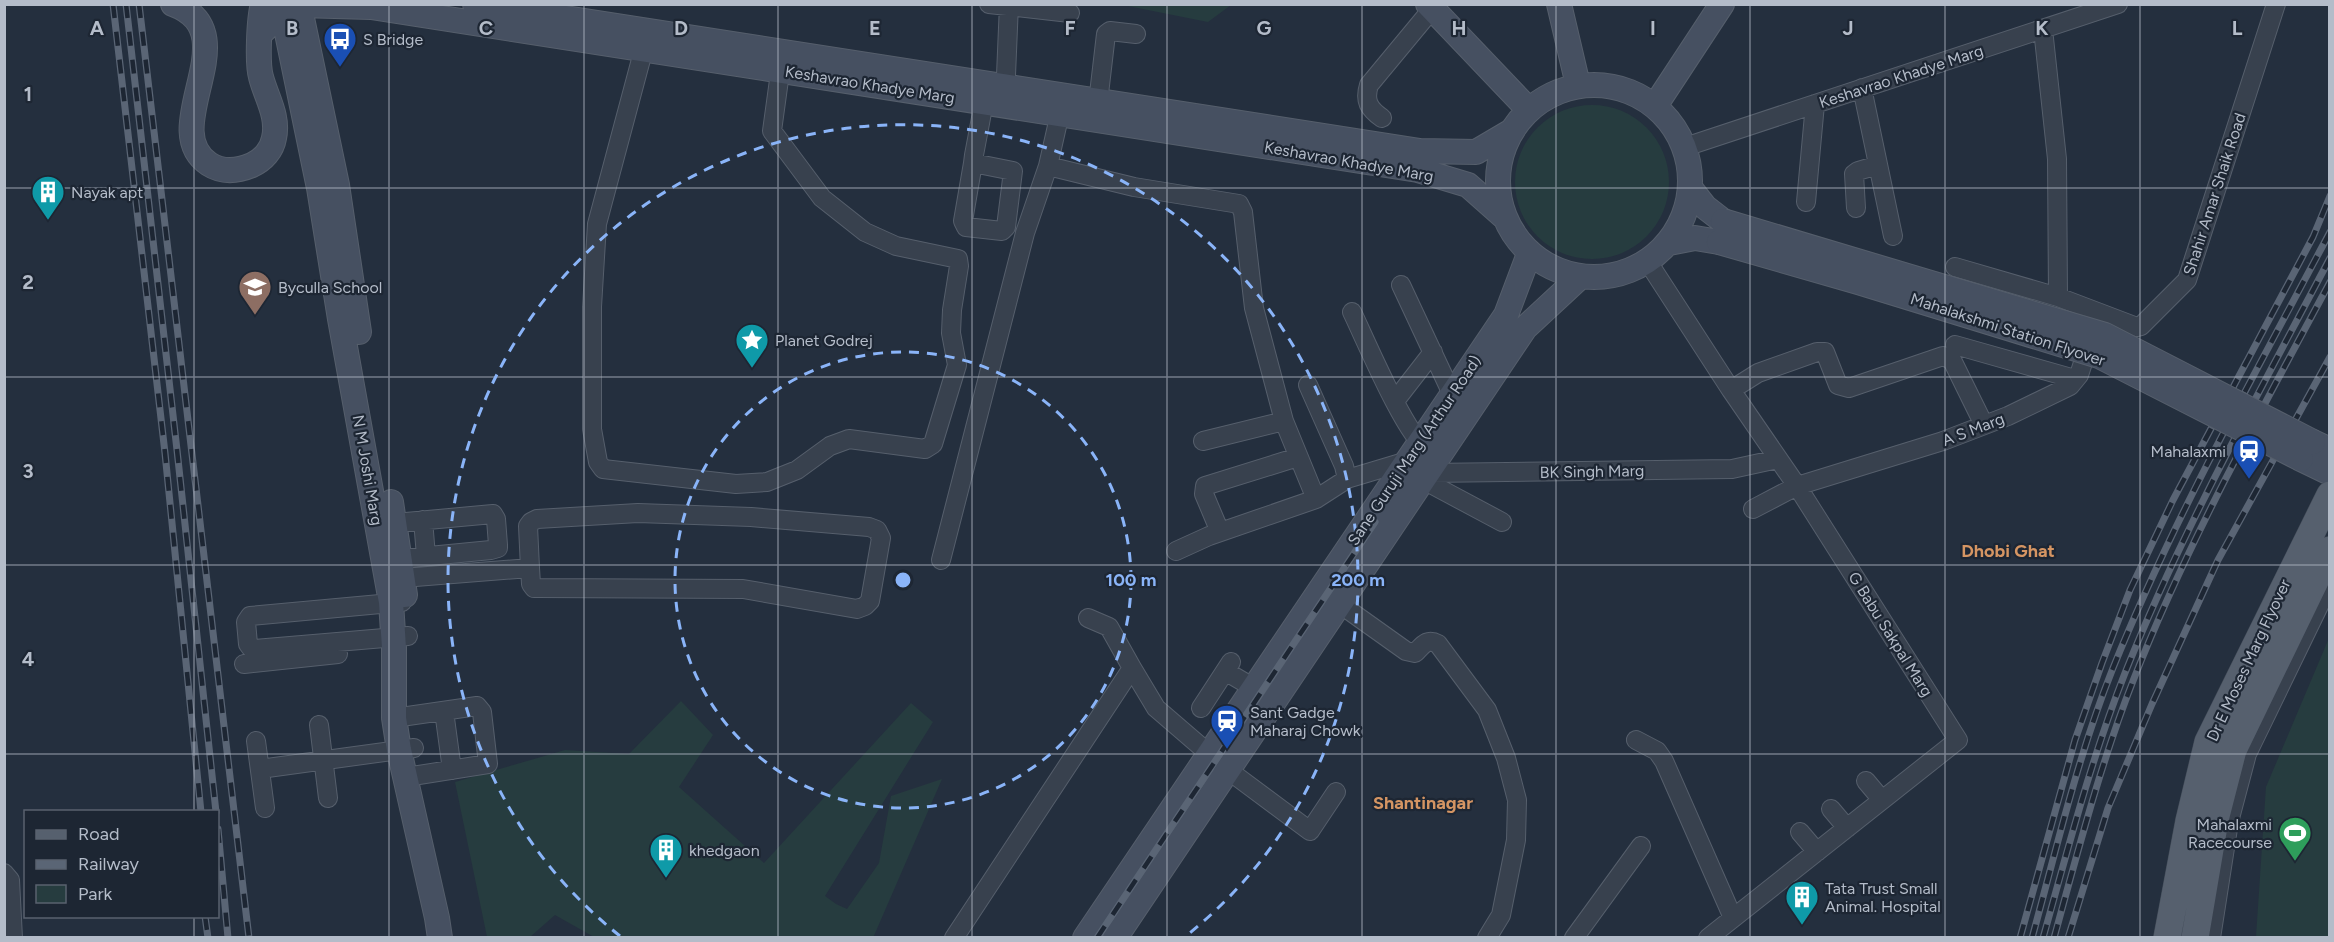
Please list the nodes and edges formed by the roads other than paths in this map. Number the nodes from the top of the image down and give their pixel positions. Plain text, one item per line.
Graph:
1 (173, 4) edge
2 (475, 4) edge
3 (989, 4) edge
4 (1559, 4) edge
5 (1705, 4) edge
6 (1722, 4) edge
7 (2118, 4) edge
8 (2276, 4) edge
9 (285, 6) edge
10 (1009, 6) edge
11 (1430, 7) edge
12 (1070, 13) dead end
13 (509, 14) edge
14 (2043, 29) junction
15 (1136, 34) dead end
16 (646, 41) junction
17 (782, 62) junction
18 (1578, 86) junction
19 (1862, 88) junction
20 (998, 99) junction
21 (1648, 102) junction
22 (1815, 104) junction
23 (1062, 105) junction
24 (1528, 109) junction
25 (1097, 111) junction
26 (1382, 118) dead end
27 (1510, 132) junction
28 (1684, 147) junction
29 (973, 163) dead end
30 (1878, 165) junction
31 (1048, 166) junction
32 (1691, 189) junction
33 (1806, 201) dead end
34 (1856, 208) dead end
35 (1503, 216) junction
36 (1721, 231) junction
37 (1893, 236) dead end
38 (1669, 243) junction
39 (1529, 254) junction
40 (1648, 262) junction
41 (1955, 267) dead end
42 (1580, 277) junction
43 (1401, 285) dead end
44 (2058, 297) junction
45 (1352, 312) dead end
46 (2099, 314) junction
47 (1955, 345) dead end
48 (1433, 352) junction
49 (1478, 355) junction
50 (1499, 368) junction
51 (2075, 379) junction
52 (1308, 385) dead end
53 (1731, 390) junction
54 (1395, 401) junction
55 (1446, 403) junction
56 (1284, 421) junction
57 (1984, 425) junction
58 (1460, 426) junction
59 (1203, 441) dead end
60 (2330, 450) edge
61 (1409, 457) junction
62 (1298, 458) junction
63 (1778, 459) junction
64 (1430, 470) junction
65 (2330, 473) edge
66 (1347, 478) junction
67 (1797, 486) junction
68 (2330, 495) edge
69 (1316, 499) junction
70 (1753, 509) dead end
71 (388, 516) junction
72 (423, 520) junction
73 (1502, 522) dead end
74 (1220, 532) junction
75 (2330, 550) edge
76 (1176, 551) dead end
77 (426, 556) junction
78 (941, 560) dead end
79 (530, 568) junction
80 (395, 580) junction
81 (2330, 583) edge
82 (1340, 604) junction
83 (1088, 618) dead end
84 (401, 642) junction
85 (244, 664) dead end
86 (1132, 668) junction
87 (1254, 688) junction
88 (1201, 708) dead end
89 (444, 711) junction
90 (402, 717) junction
91 (319, 725) dead end
92 (1636, 740) dead end
93 (256, 741) dead end
94 (407, 749) junction
95 (1209, 754) junction
96 (323, 760) junction
97 (260, 769) junction
98 (452, 770) junction
99 (1228, 770) junction
100 (413, 775) junction
101 (1866, 781) dead end
102 (1336, 792) dead end
103 (328, 798) dead end
104 (1882, 800) junction
105 (265, 808) dead end
106 (1831, 808) dead end
107 (1847, 828) junction
108 (1800, 832) dead end
109 (1641, 846) dead end
110 (1816, 852) junction
111 (4, 873) edge
112 (1733, 918) junction
113 (447, 928) edge
114 (12, 938) edge
115 (954, 938) edge
116 (1085, 938) edge
117 (1115, 938) edge
118 (1487, 938) edge
119 (1574, 938) edge
120 (1708, 938) edge
121 (2167, 938) edge
122 (2195, 938) edge
123 (2211, 938) edge

1 - 9 main road
2 - 13 main road, Keshavrao Khadye Marg
3 - 10 street
4 - 18 main road
5 - 21 main road
6 - 21 main road
7 - 14 street, Keshavrao Khadye Marg
8 - 46 street, Shahir Amar Shaik Road
9 - 13 main road, Keshavrao Khadye Marg
9 - 71 main road, N M Joshi Marg
10 - 12 street
10 - 20 street
11 - 24 main road
11 - 26 street
13 - 16 main road, Keshavrao Khadye Marg
14 - 19 street, Keshavrao Khadye Marg
14 - 44 street
15 - 25 street
16 - 17 main road, Keshavrao Khadye Marg
16 - 17 street
17 - 20 main road, Keshavrao Khadye Marg
18 - 21 main road
18 - 24 main road
19 - 22 street, Keshavrao Khadye Marg
19 - 30 street
20 - 23 main road, Keshavrao Khadye Marg
20 - 29 street
21 - 28 main road
22 - 28 street, Keshavrao Khadye Marg
22 - 33 street
23 - 25 main road, Keshavrao Khadye Marg
23 - 31 street
24 - 27 main road
25 - 27 main road, Keshavrao Khadye Marg
25 - 35 main road, Keshavrao Khadye Marg
27 - 35 main road
28 - 32 main road
30 - 34 street
30 - 37 street
31 - 56 street
31 - 78 street
32 - 36 main road, Mahalakshmi Station Flyover
32 - 38 main road
35 - 39 main road
36 - 38 main road, Mahalakshmi Station Flyover
36 - 60 main road, Mahalakshmi Station Flyover, bridge
36 - 65 main road, Mahalakshmi Station Flyover, bridge
38 - 40 main road
39 - 42 main road
39 - 49 main road, Sane Guruji Marg (Arthur Road)
40 - 42 main road
40 - 53 street, G Babu Sakpal Marg
41 - 44 street
42 - 50 main road, Sane Guruji Marg (Arthur Road)
43 - 48 street
44 - 46 street
45 - 54 street
46 - 51 street
47 - 51 street
48 - 54 street
48 - 55 street
49 - 50 main road
49 - 55 main road, Sane Guruji Marg (Arthur Road)
50 - 58 main road, Sane Guruji Marg (Arthur Road)
51 - 57 street, A S Marg
52 - 66 street
53 - 57 street
53 - 63 street, G Babu Sakpal Marg
54 - 61 street
55 - 58 main road
55 - 61 main road, Sane Guruji Marg (Arthur Road)
56 - 59 street
56 - 62 street
57 - 67 street, A S Marg
58 - 64 main road, Sane Guruji Marg (Arthur Road)
61 - 64 street
61 - 64 street
61 - 66 street
61 - 87 main road, Sane Guruji Marg (Arthur Road)
62 - 69 street
62 - 74 street
63 - 64 street, BK Singh Marg
63 - 67 street, G Babu Sakpal Marg
64 - 73 street
64 - 82 main road, Sane Guruji Marg (Arthur Road)
66 - 69 street
67 - 70 street, A S Marg
67 - 104 street, G Babu Sakpal Marg
68 - 121 main road, Dr E Moses Marg Flyover
69 - 74 street
71 - 72 street
71 - 80 main road, N M Joshi Marg
72 - 77 street
72 - 77 street
74 - 76 street
75 - 122 main road, Dr E Moses Marg Flyover
77 - 80 street
79 - 79 street
79 - 80 street
80 - 84 main road, N M Joshi Marg
80 - 84 street
81 - 123 street
82 - 99 main road, Sane Guruji Marg (Arthur Road)
82 - 118 street
83 - 86 street
84 - 85 street
84 - 90 main road, N M Joshi Marg
86 - 95 street
86 - 115 street
87 - 88 street
87 - 95 main road, Sane Guruji Marg (Arthur Road)
89 - 90 street
89 - 98 street
89 - 98 street
90 - 94 main road, N M Joshi Marg
91 - 96 street
92 - 112 street
93 - 97 street
94 - 96 street
94 - 100 main road, N M Joshi Marg
95 - 99 street
95 - 116 main road, Sane Guruji Marg (Arthur Road)
96 - 97 street
96 - 103 street
97 - 105 street
98 - 100 street
99 - 102 street
99 - 117 main road, Sane Guruji Marg (Arthur Road)
100 - 113 main road, N M Joshi Marg
101 - 104 street
104 - 107 street, G Babu Sakpal Marg
106 - 107 street
107 - 110 street, G Babu Sakpal Marg
108 - 110 street
109 - 119 street
110 - 112 street, G Babu Sakpal Marg
111 - 114 street
112 - 120 street, G Babu Sakpal Marg

